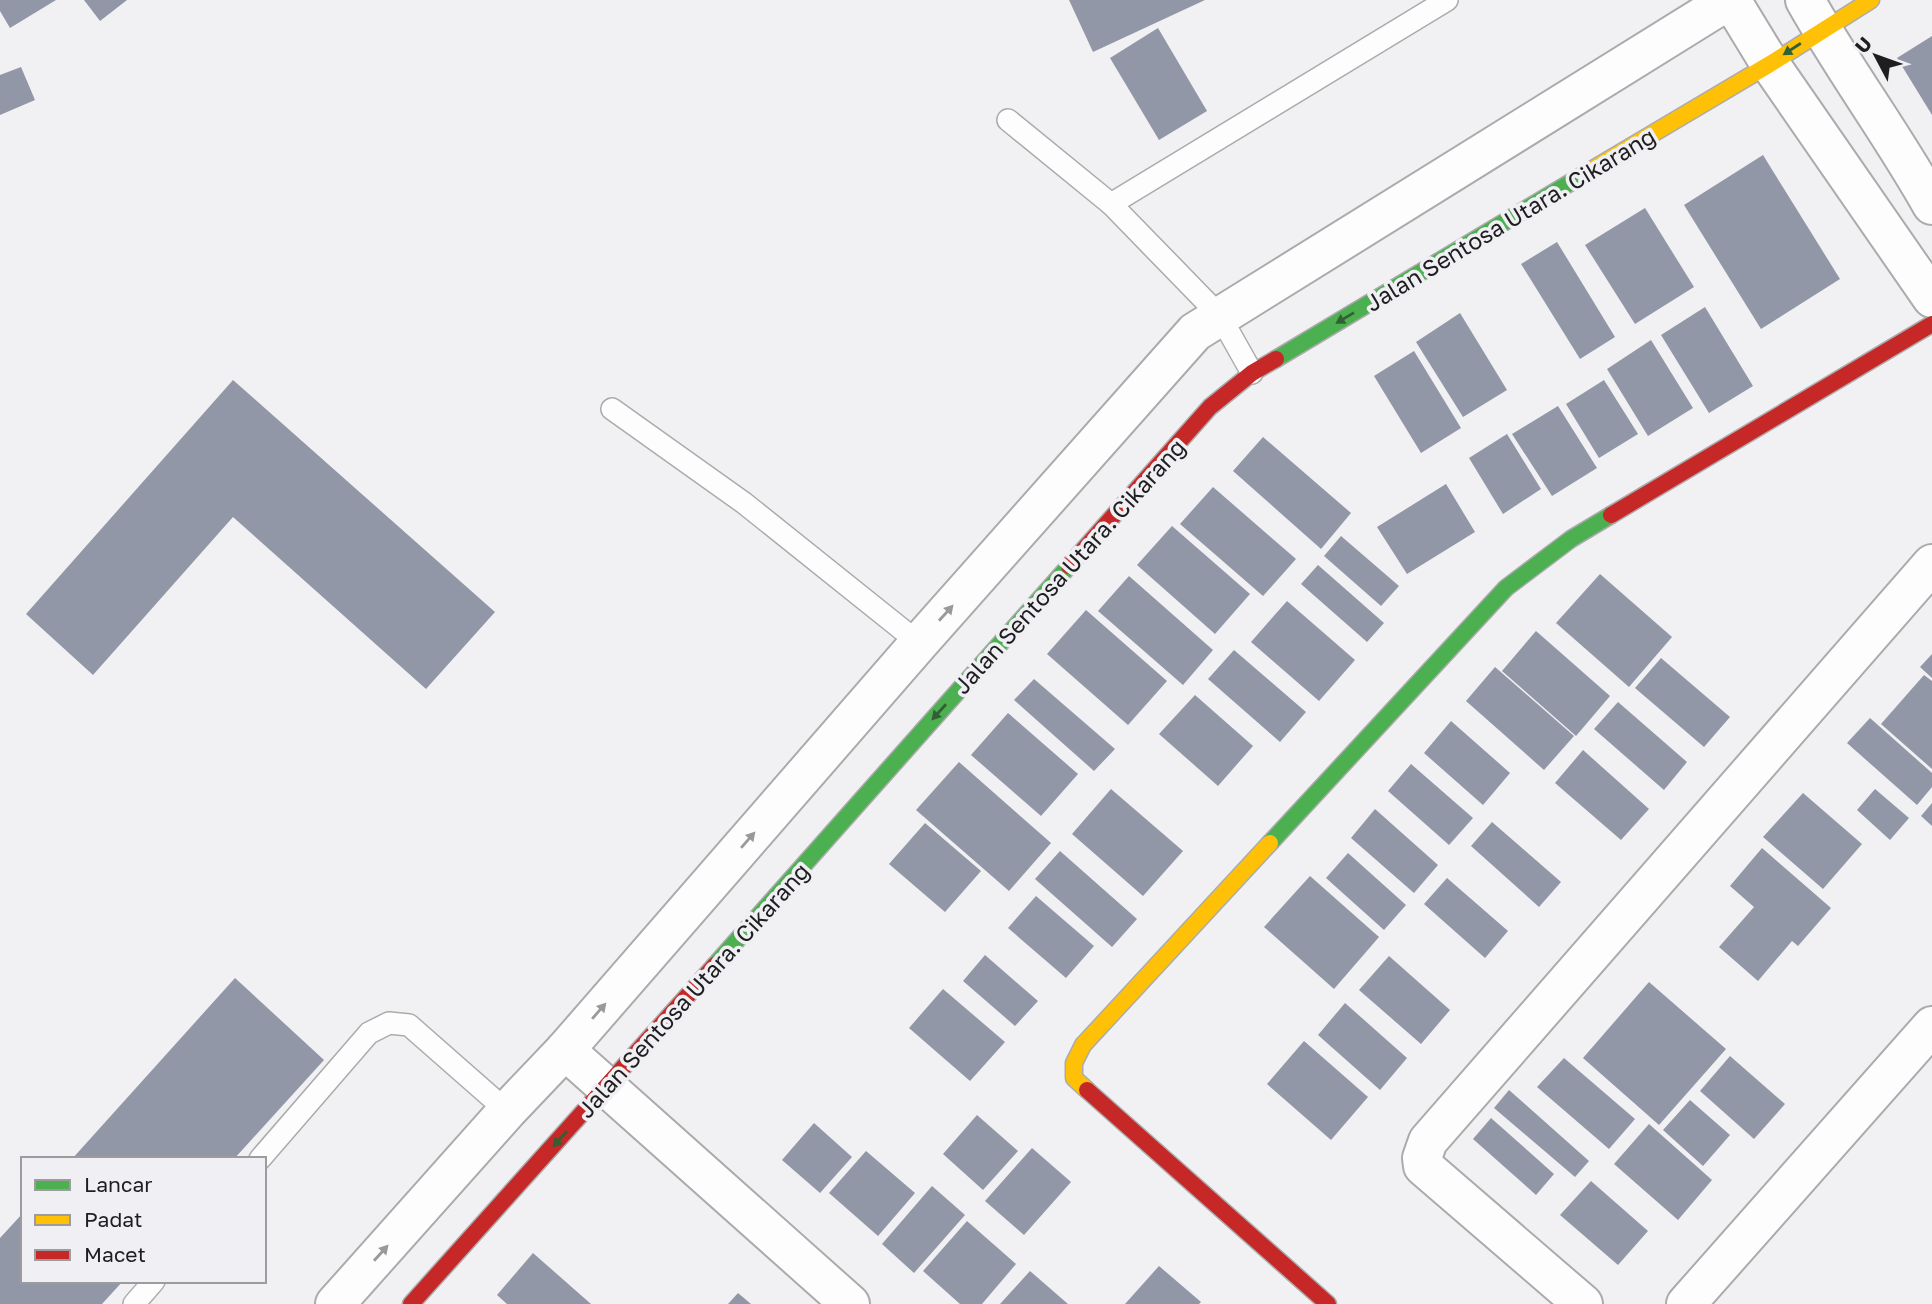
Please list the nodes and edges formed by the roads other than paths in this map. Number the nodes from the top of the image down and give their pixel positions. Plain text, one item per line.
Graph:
1 (1447, 0) edge
2 (1730, 0) edge
3 (1871, 0) edge
4 (1813, 15) edge
5 (1770, 64) junction
6 (1008, 120) dead end
7 (1111, 204) junction
8 (1932, 205) edge
9 (1932, 298) edge
10 (1220, 316) junction
11 (1932, 324) edge
12 (1252, 373) junction
13 (611, 409) dead end
14 (1932, 564) edge
15 (919, 643) junction
16 (1932, 1026) edge
17 (565, 1050) junction
18 (606, 1088) junction
19 (507, 1111) junction
20 (262, 1157) edge
21 (152, 1283) edge
22 (134, 1304) edge
23 (335, 1304) edge
24 (411, 1304) edge
25 (850, 1304) edge
26 (1328, 1304) edge
27 (1583, 1304) edge
28 (1686, 1304) edge

1 - 7 lane
2 - 5 street
2 - 10 street
3 - 4 street, Jalan Sentosa Utara. Cikarang
4 -> 5 street, Jalan Sentosa Utara. Cikarang
4 - 8 street
5 - 9 street
5 -> 12 street, Jalan Sentosa Utara. Cikarang
6 - 7 lane
7 - 10 lane
10 - 12 lane
15 -> 10 street
11 - 26 street
12 -> 18 street, Jalan Sentosa Utara. Cikarang
13 - 15 lane
14 - 27 street
17 -> 15 street
16 - 28 street
17 - 18 street
17 - 19 street
18 -> 24 street, Jalan Sentosa Utara. Cikarang
18 - 25 street
19 - 20 lane
23 -> 19 street
21 - 22 lane

